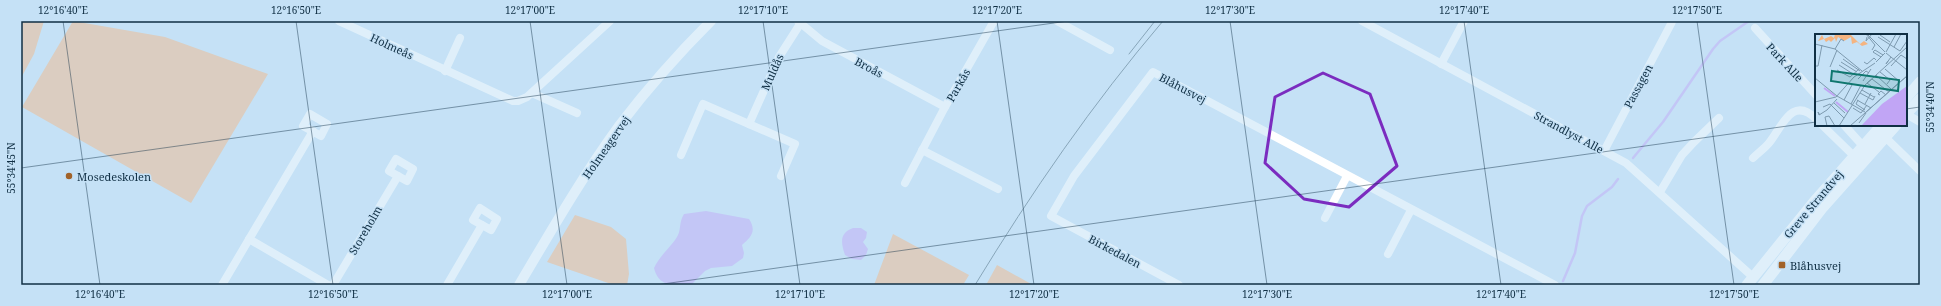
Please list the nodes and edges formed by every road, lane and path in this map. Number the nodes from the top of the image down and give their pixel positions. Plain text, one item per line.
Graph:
1 (339, 21) edge
2 (610, 21) edge
3 (711, 21) edge
4 (994, 21) edge
5 (1057, 21) edge
6 (1362, 21) edge
7 (1464, 21) edge
8 (1671, 21) edge
9 (800, 22) edge
10 (1755, 28) dead end
11 (460, 38) dead end
12 (1110, 50) dead end
13 (1440, 64) junction
14 (445, 71) junction
15 (1920, 82) edge
16 (532, 93) junction
17 (1815, 94) edge
18 (1907, 97) edge
19 (1920, 99) edge
20 (945, 107) junction
21 (577, 113) dead end
22 (1907, 113) edge
23 (1907, 115) edge
24 (1719, 118) dead end
25 (1815, 118) edge
26 (1920, 122) edge
27 (749, 124) junction
28 (1823, 126) edge
29 (1845, 126) edge
30 (1881, 126) edge
31 (1895, 126) edge
32 (312, 131) dead end
33 (1885, 138) junction
34 (1863, 146) junction
35 (922, 150) junction
36 (1604, 151) junction
37 (681, 155) dead end
38 (1854, 156) junction
39 (1753, 158) dead end
40 (1920, 171) edge
41 (398, 176) dead end
42 (781, 176) dead end
43 (1348, 176) junction
44 (905, 183) dead end
45 (998, 189) dead end
46 (1660, 192) junction
47 (1411, 210) junction
48 (1051, 216) joint
49 (1325, 218) dead end
50 (482, 225) dead end
51 (249, 239) junction
52 (1388, 254) dead end
53 (1750, 281) edge
54 (222, 285) edge
55 (328, 285) edge
56 (333, 285) edge
57 (447, 285) edge
58 (519, 285) edge
59 (1179, 285) edge
60 (1555, 285) edge
61 (1763, 285) edge

1 - 14 street, Holmeås
2 - 16 street, Holmeås
3 - 58 street, Holmeagervej
4 - 20 street, Parkås
5 - 12 street
6 - 13 street, Strandlyst Alle
7 - 13 street
8 - 36 street, Passagen
9 - 20 street, Broås
9 - 27 street, Muldås
10 - 17 street, Park Alle
11 - 14 street
13 - 36 street, Strandlyst Alle
14 - 16 street, Holmeås
15 - 18 main road
16 - 21 street
19 - 22 main road
20 - 35 street, Parkås
23 - 26 street
24 - 46 street
25 - 39 street
27 - 37 street
27 - 42 street
28 - 38 street
29 - 34 street
30 - 34 main road, Greve Strandvej
31 - 33 main road, Greve Strandvej
32 - 51 street
33 - 40 street
33 - 61 main road, Greve Strandvej
34 - 38 main road, Greve Strandvej
35 - 44 street, Parkås
35 - 45 street
36 - 46 street, Strandlyst Alle
38 - 53 main road, Greve Strandvej
41 - 56 street, Storeholm
43 - 47 street, Blåhusvej
43 - 48 street, Blåhusvej
43 - 49 street
46 - 53 street, Strandlyst Alle
47 - 52 street
47 - 60 street, Blåhusvej
48 - 59 street, Birkedalen
50 - 57 street
51 - 54 street
51 - 55 street

